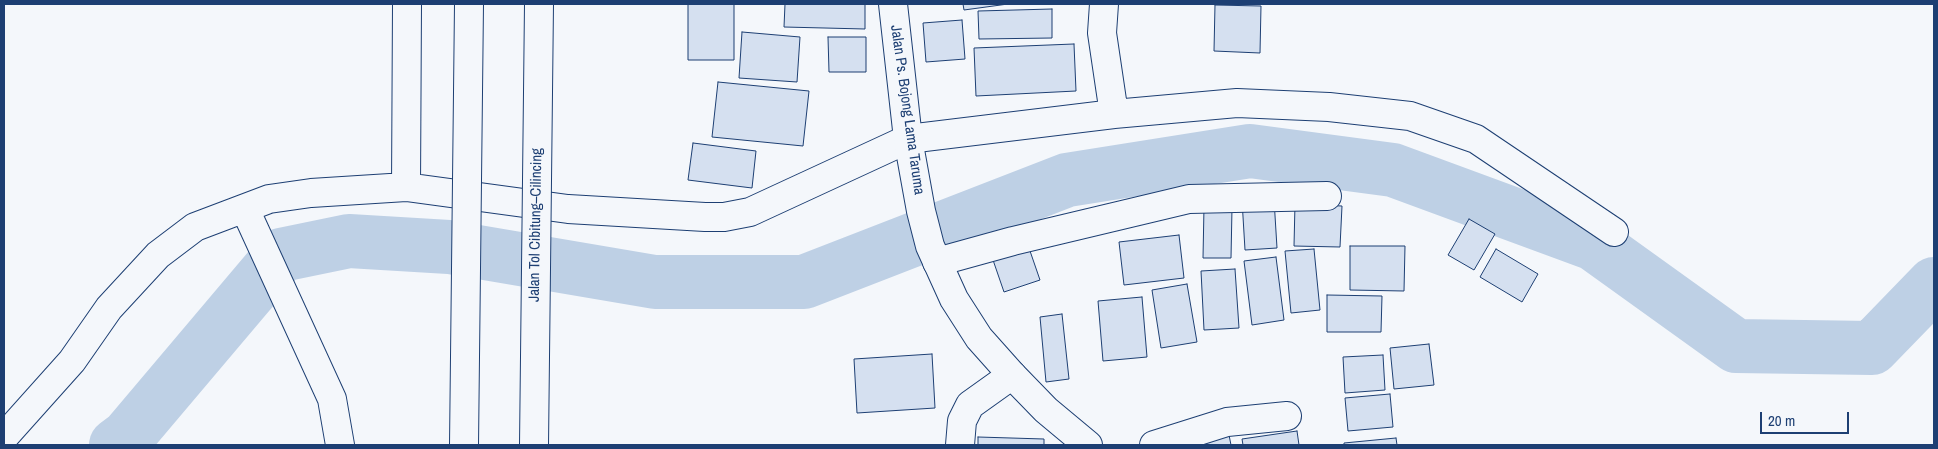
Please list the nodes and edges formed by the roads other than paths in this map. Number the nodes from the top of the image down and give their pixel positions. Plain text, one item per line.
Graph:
1 (407, 4) edge
2 (469, 4) edge
3 (539, 4) edge
4 (893, 4) edge
5 (1104, 4) edge
6 (1114, 114) junction
7 (908, 139) junction
8 (406, 186) junction
9 (1327, 196) dead end
10 (245, 209) junction
11 (1614, 232) dead end
12 (934, 254) junction
13 (1012, 375) junction
14 (1287, 416) dead end
15 (4, 437) edge
16 (340, 445) edge
17 (464, 445) edge
18 (534, 445) edge
19 (960, 445) edge
20 (1088, 445) edge
21 (1154, 445) edge

1 - 8 main road
2 - 17 main road, bridge
3 - 18 main road, Jalan Tol Cibitung–Cilincing, bridge
4 - 7 main road, Jalan Ps. Bojong Lama Taruma
5 - 6 main road
6 - 7 main road
6 - 11 main road
7 - 8 main road
7 - 12 main road, Jalan Ps. Bojong Lama Taruma
8 - 10 main road
9 - 12 main road
10 - 15 main road
10 - 16 main road
12 - 13 main road, Jalan Ps. Bojong Lama Taruma
13 - 19 main road
13 - 20 main road, Jalan Ps. Bojong Lama Taruma
14 - 21 main road

